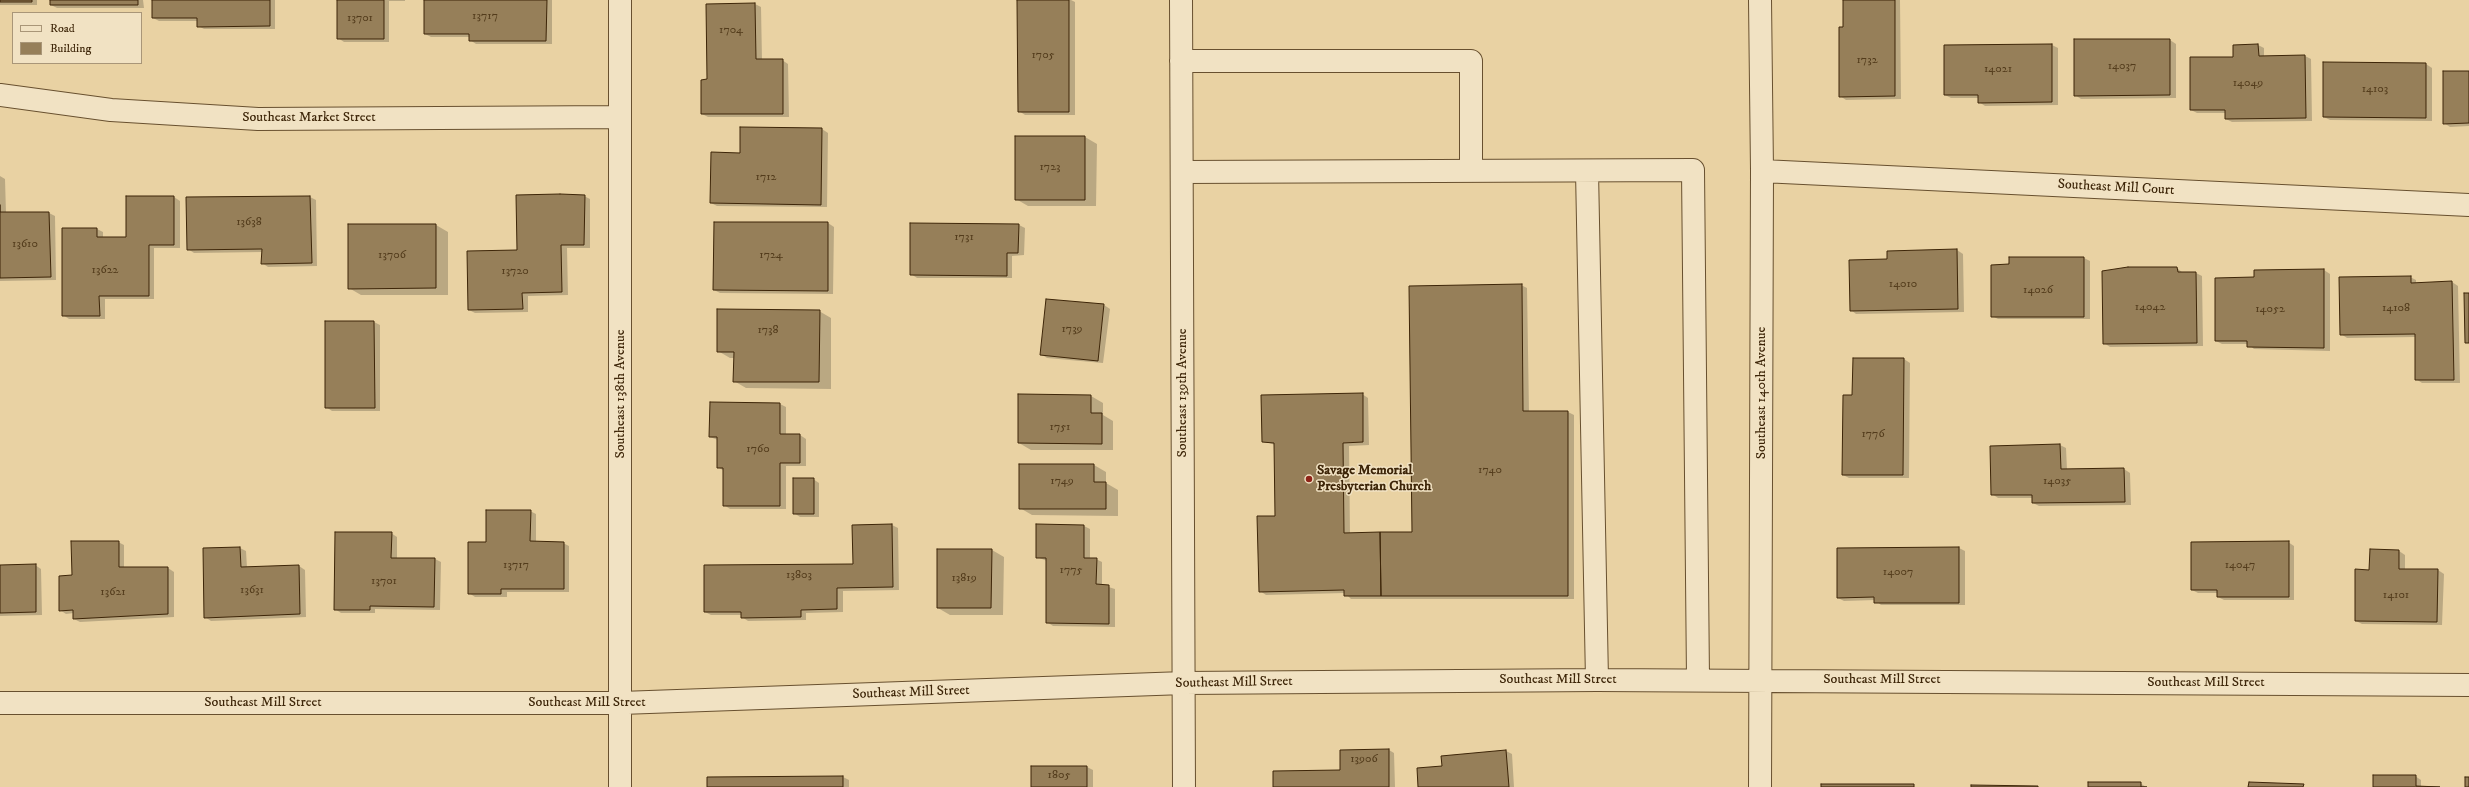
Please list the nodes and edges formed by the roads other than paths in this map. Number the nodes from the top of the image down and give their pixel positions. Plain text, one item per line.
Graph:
1 (620, 0) edge
2 (1181, 0) edge
3 (1760, 0) edge
4 (1181, 61) junction
5 (0, 95) edge
6 (620, 117) junction
7 (1471, 171) junction
8 (1587, 171) junction
9 (1762, 171) junction
10 (1182, 172) junction
11 (2469, 205) edge
12 (1698, 679) junction
13 (1761, 679) junction
14 (1597, 680) junction
15 (1184, 683) junction
16 (2469, 685) edge
17 (0, 703) edge
18 (621, 703) junction
19 (620, 787) edge
20 (1184, 787) edge
21 (1760, 787) edge

1 - 6 street, Southeast 138th Avenue
2 - 4 street, Southeast 139th Avenue
3 - 9 street, Southeast 140th Avenue
4 - 7 street
4 - 10 street, Southeast 139th Avenue
5 - 6 street, Southeast Market Street
6 - 18 street, Southeast 138th Avenue
7 - 8 street
7 - 10 street
8 - 12 street
8 - 14 street
9 - 11 street, Southeast Mill Court
9 - 13 street, Southeast 140th Avenue
10 - 15 street, Southeast 139th Avenue
12 - 13 street, Southeast Mill Street
12 - 14 street, Southeast Mill Street
13 - 16 street, Southeast Mill Street
13 - 21 street, Southeast 140th Avenue
14 - 15 street, Southeast Mill Street
15 - 18 street, Southeast Mill Street
15 - 20 street, Southeast 139th Avenue
17 - 18 street, Southeast Mill Street
18 - 19 street, Southeast 138th Avenue

